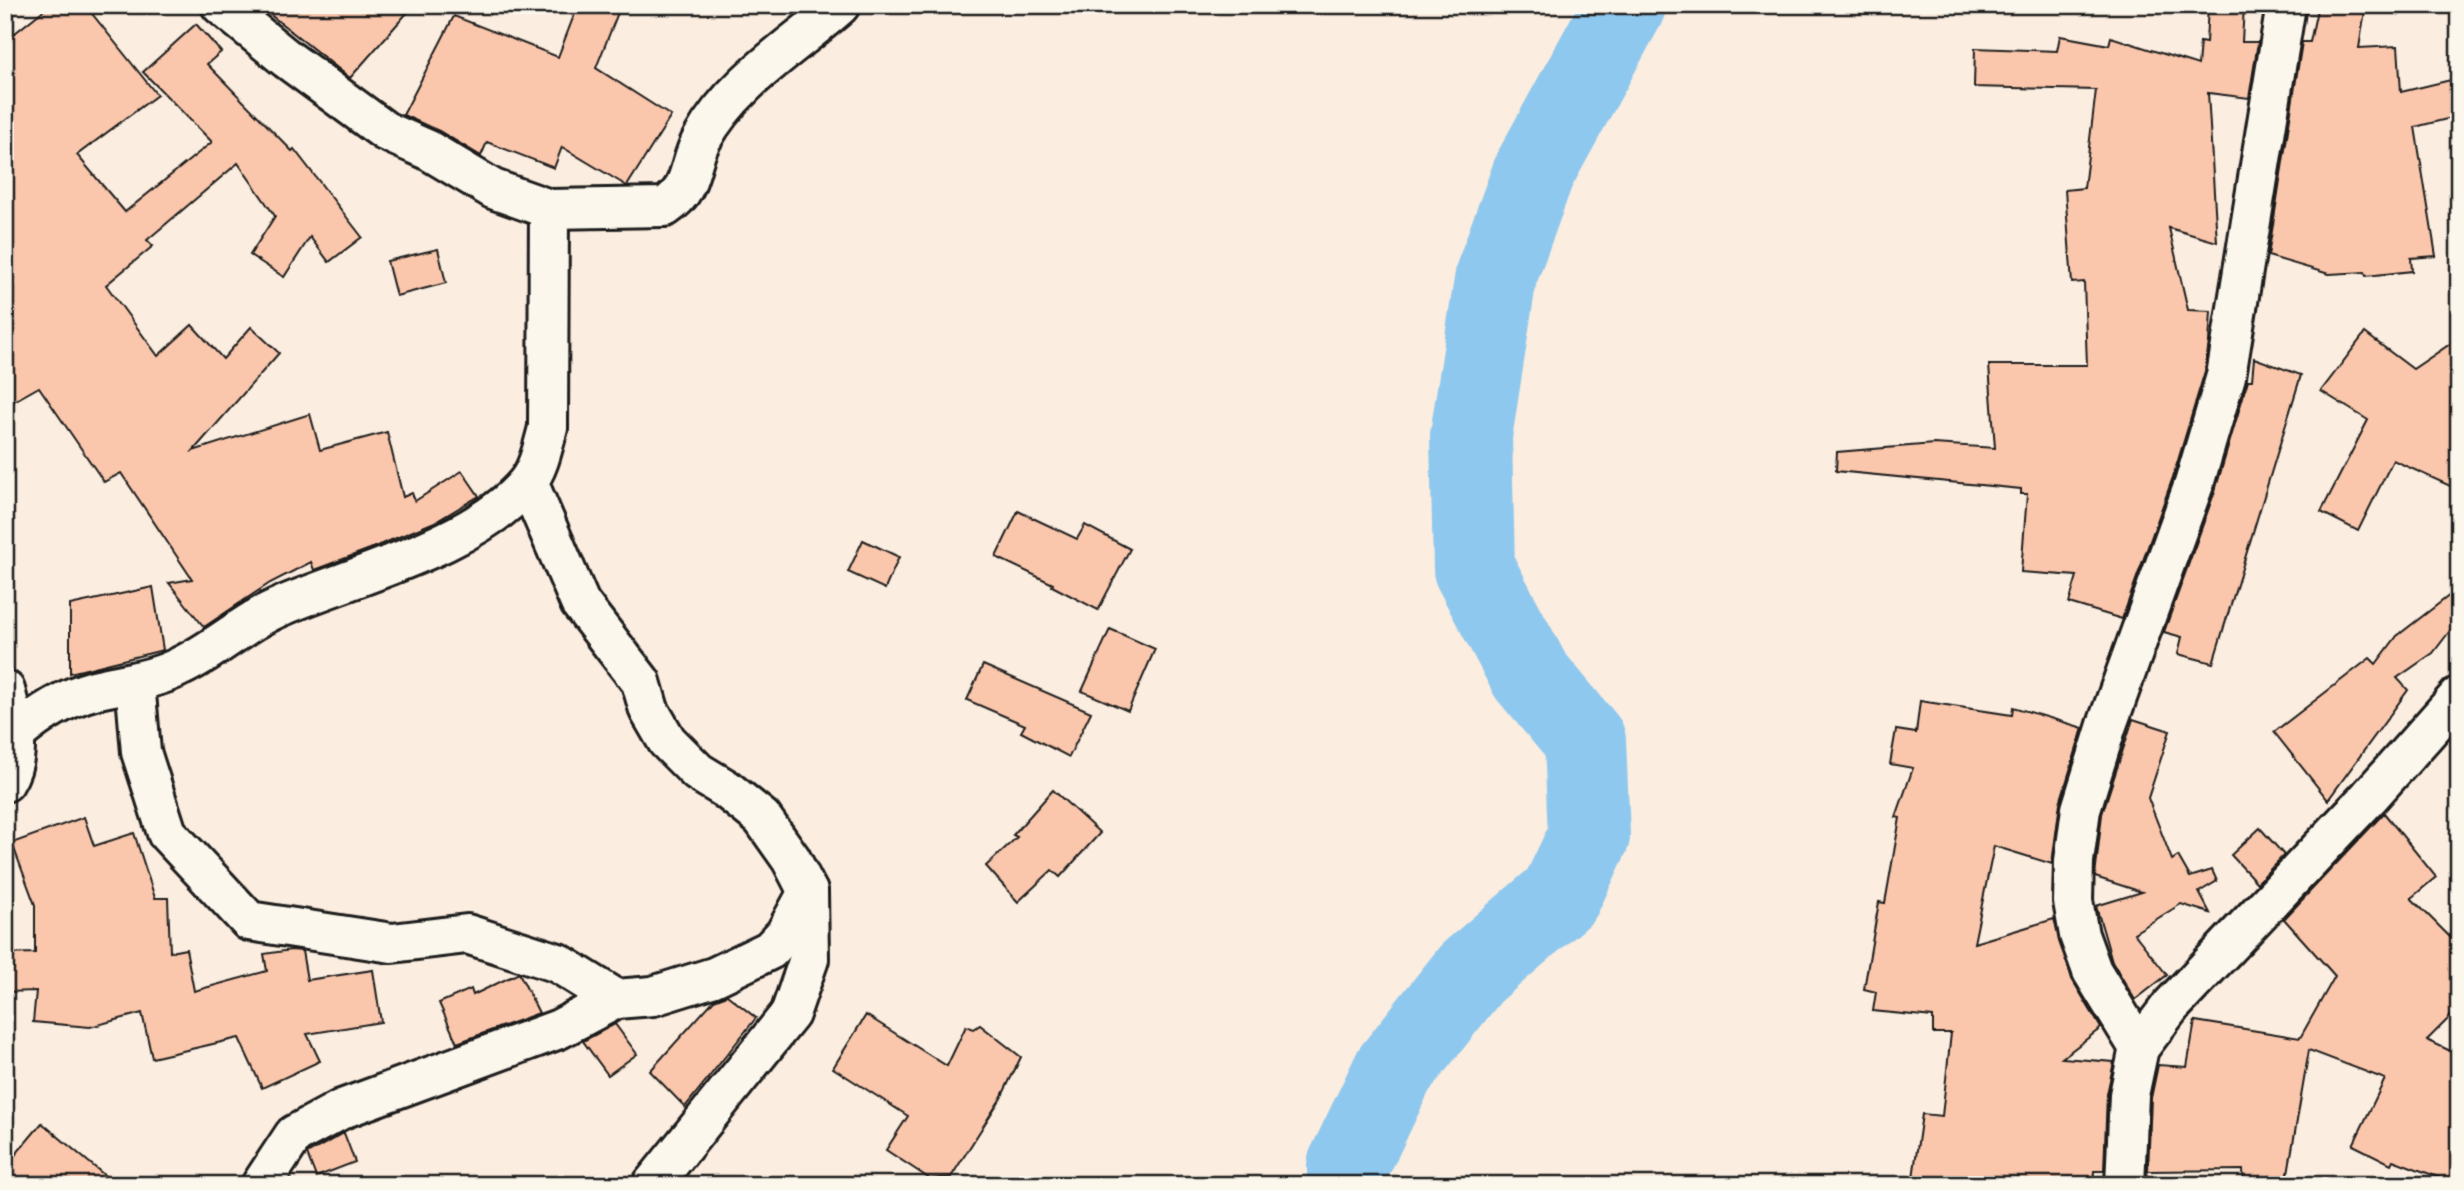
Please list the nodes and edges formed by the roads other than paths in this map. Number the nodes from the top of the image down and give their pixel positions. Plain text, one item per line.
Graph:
1 (221, 5) edge
2 (840, 5) edge
3 (2286, 5) edge
4 (548, 209) junction
5 (527, 482) junction
6 (135, 682) junction
7 (5, 690) edge
8 (2459, 696) edge
9 (16, 734) junction
10 (5, 782) edge
11 (808, 892) junction
12 (616, 999) junction
13 (2139, 1048) junction
14 (261, 1185) edge
15 (652, 1185) edge
16 (2125, 1185) edge

1 - 4 street
2 - 4 street
3 - 13 street
4 - 5 street
5 - 6 street
5 - 11 street
6 - 9 street
6 - 12 street
7 - 9 street
8 - 13 street
9 - 10 street
11 - 12 street
11 - 15 street
12 - 14 street
13 - 16 street

